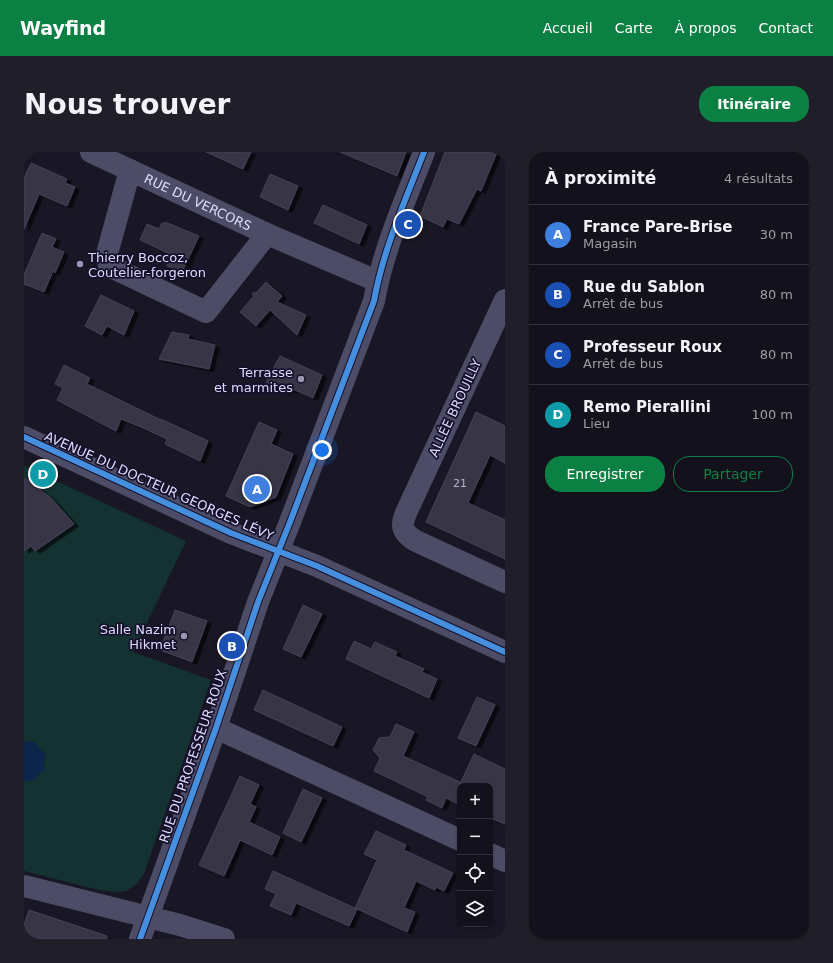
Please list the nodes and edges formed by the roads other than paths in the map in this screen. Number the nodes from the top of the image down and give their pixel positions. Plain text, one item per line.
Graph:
1 (91, 152) edge
2 (424, 152) edge
3 (130, 170) junction
4 (267, 234) junction
5 (378, 281) junction
6 (505, 300) edge
7 (24, 438) edge
8 (278, 551) junction
9 (505, 582) edge
10 (505, 652) edge
11 (216, 728) junction
12 (457, 839) edge
13 (492, 855) edge
14 (505, 861) edge
15 (24, 886) edge
16 (147, 917) junction
17 (140, 939) edge
18 (224, 939) edge

1 - 3 street, RUE DU VERCORS
2 - 5 street, RUE DU PROFESSEUR ROUX
3 - 4 street, RUE DU VERCORS
3 - 4 street, RUE DU VERCORS
4 - 5 street, RUE DU VERCORS
5 - 8 street, RUE DU PROFESSEUR ROUX
6 - 9 street, ALLÉE BROUILLY
7 - 8 street, AVENUE DU DOCTEUR GEORGES LÉVY
8 - 10 street, AVENUE DU DOCTEUR GEORGES LÉVY
8 - 11 street, RUE DU PROFESSEUR ROUX
11 - 12 street
11 - 16 street, RUE DU PROFESSEUR ROUX
13 - 14 street
15 - 16 street
16 - 17 street, RUE DU PROFESSEUR ROUX
16 - 18 street

